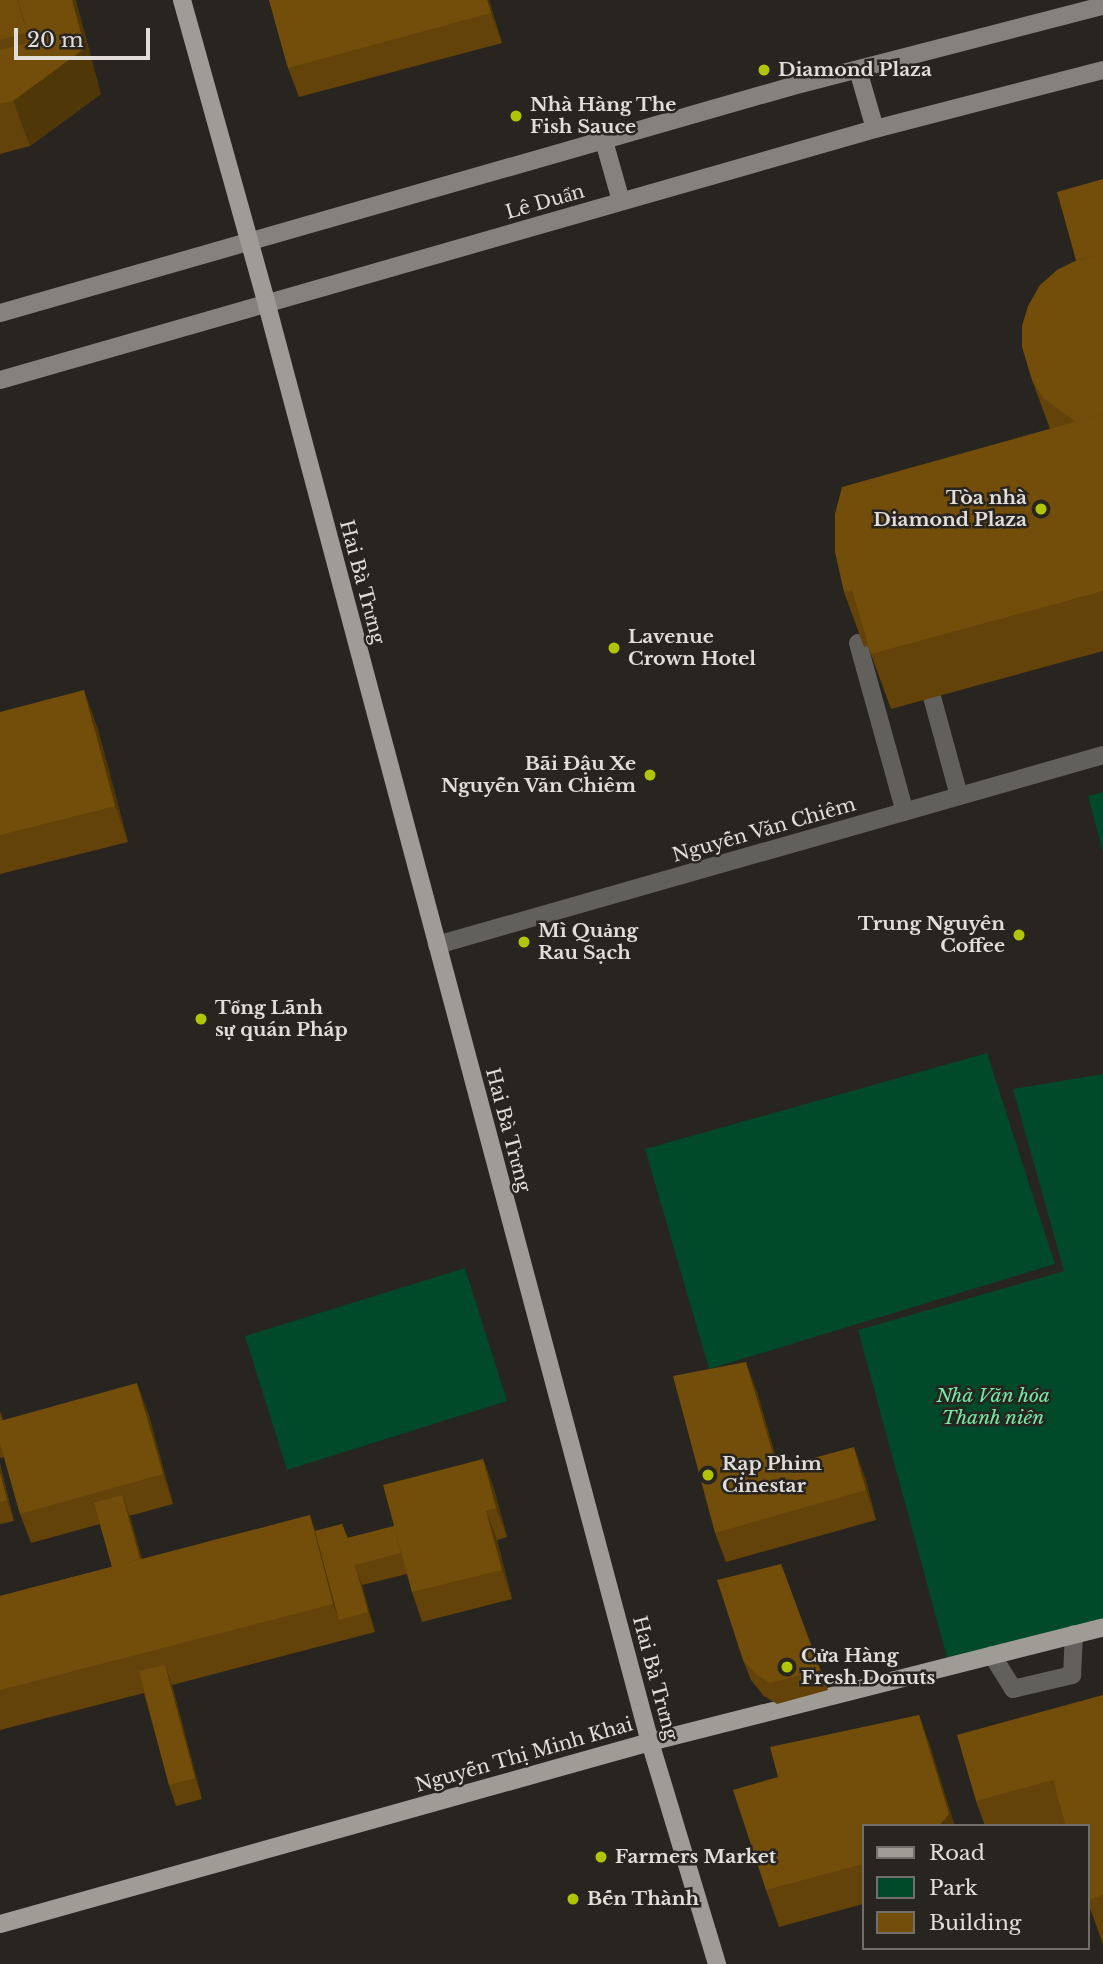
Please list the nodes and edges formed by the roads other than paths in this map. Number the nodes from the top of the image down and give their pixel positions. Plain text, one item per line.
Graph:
1 (182, 0) edge
2 (1103, 6) edge
3 (1079, 7) edge
4 (858, 70) junction
5 (1103, 70) edge
6 (875, 129) junction
7 (604, 141) junction
8 (621, 201) junction
9 (250, 243) junction
10 (267, 305) junction
11 (0, 313) edge
12 (0, 380) edge
13 (858, 643) edge
14 (955, 680) edge
15 (1103, 755) edge
16 (959, 796) junction
17 (905, 812) junction
18 (437, 945) junction
19 (1103, 1627) edge
20 (1074, 1634) junction
21 (992, 1655) junction
22 (650, 1742) junction
23 (0, 1924) edge
24 (717, 1964) edge

1 - 9 main road
2 - 3 main road
3 - 4 main road
4 - 6 main road
4 - 7 main road
5 - 6 main road, Lê Duẩn
6 - 8 main road, Lê Duẩn
7 - 8 main road
7 - 9 main road
8 - 10 main road, Lê Duẩn
9 - 10 main road, Hai Bà Trưng
9 - 11 main road
10 - 12 main road, Lê Duẩn
10 - 18 main road, Hai Bà Trưng
13 - 17 street
14 - 16 street
15 - 16 street, Nguyễn Văn Chiêm
16 - 17 street, Nguyễn Văn Chiêm
17 - 18 street, Nguyễn Văn Chiêm
18 - 22 main road, Hai Bà Trưng
19 - 20 main road, Nguyễn Thị Minh Khai
20 - 21 main road, Nguyễn Thị Minh Khai
20 - 21 street
21 - 22 main road, Nguyễn Thị Minh Khai
22 - 23 main road, Nguyễn Thị Minh Khai
22 - 24 main road, Hai Bà Trưng

